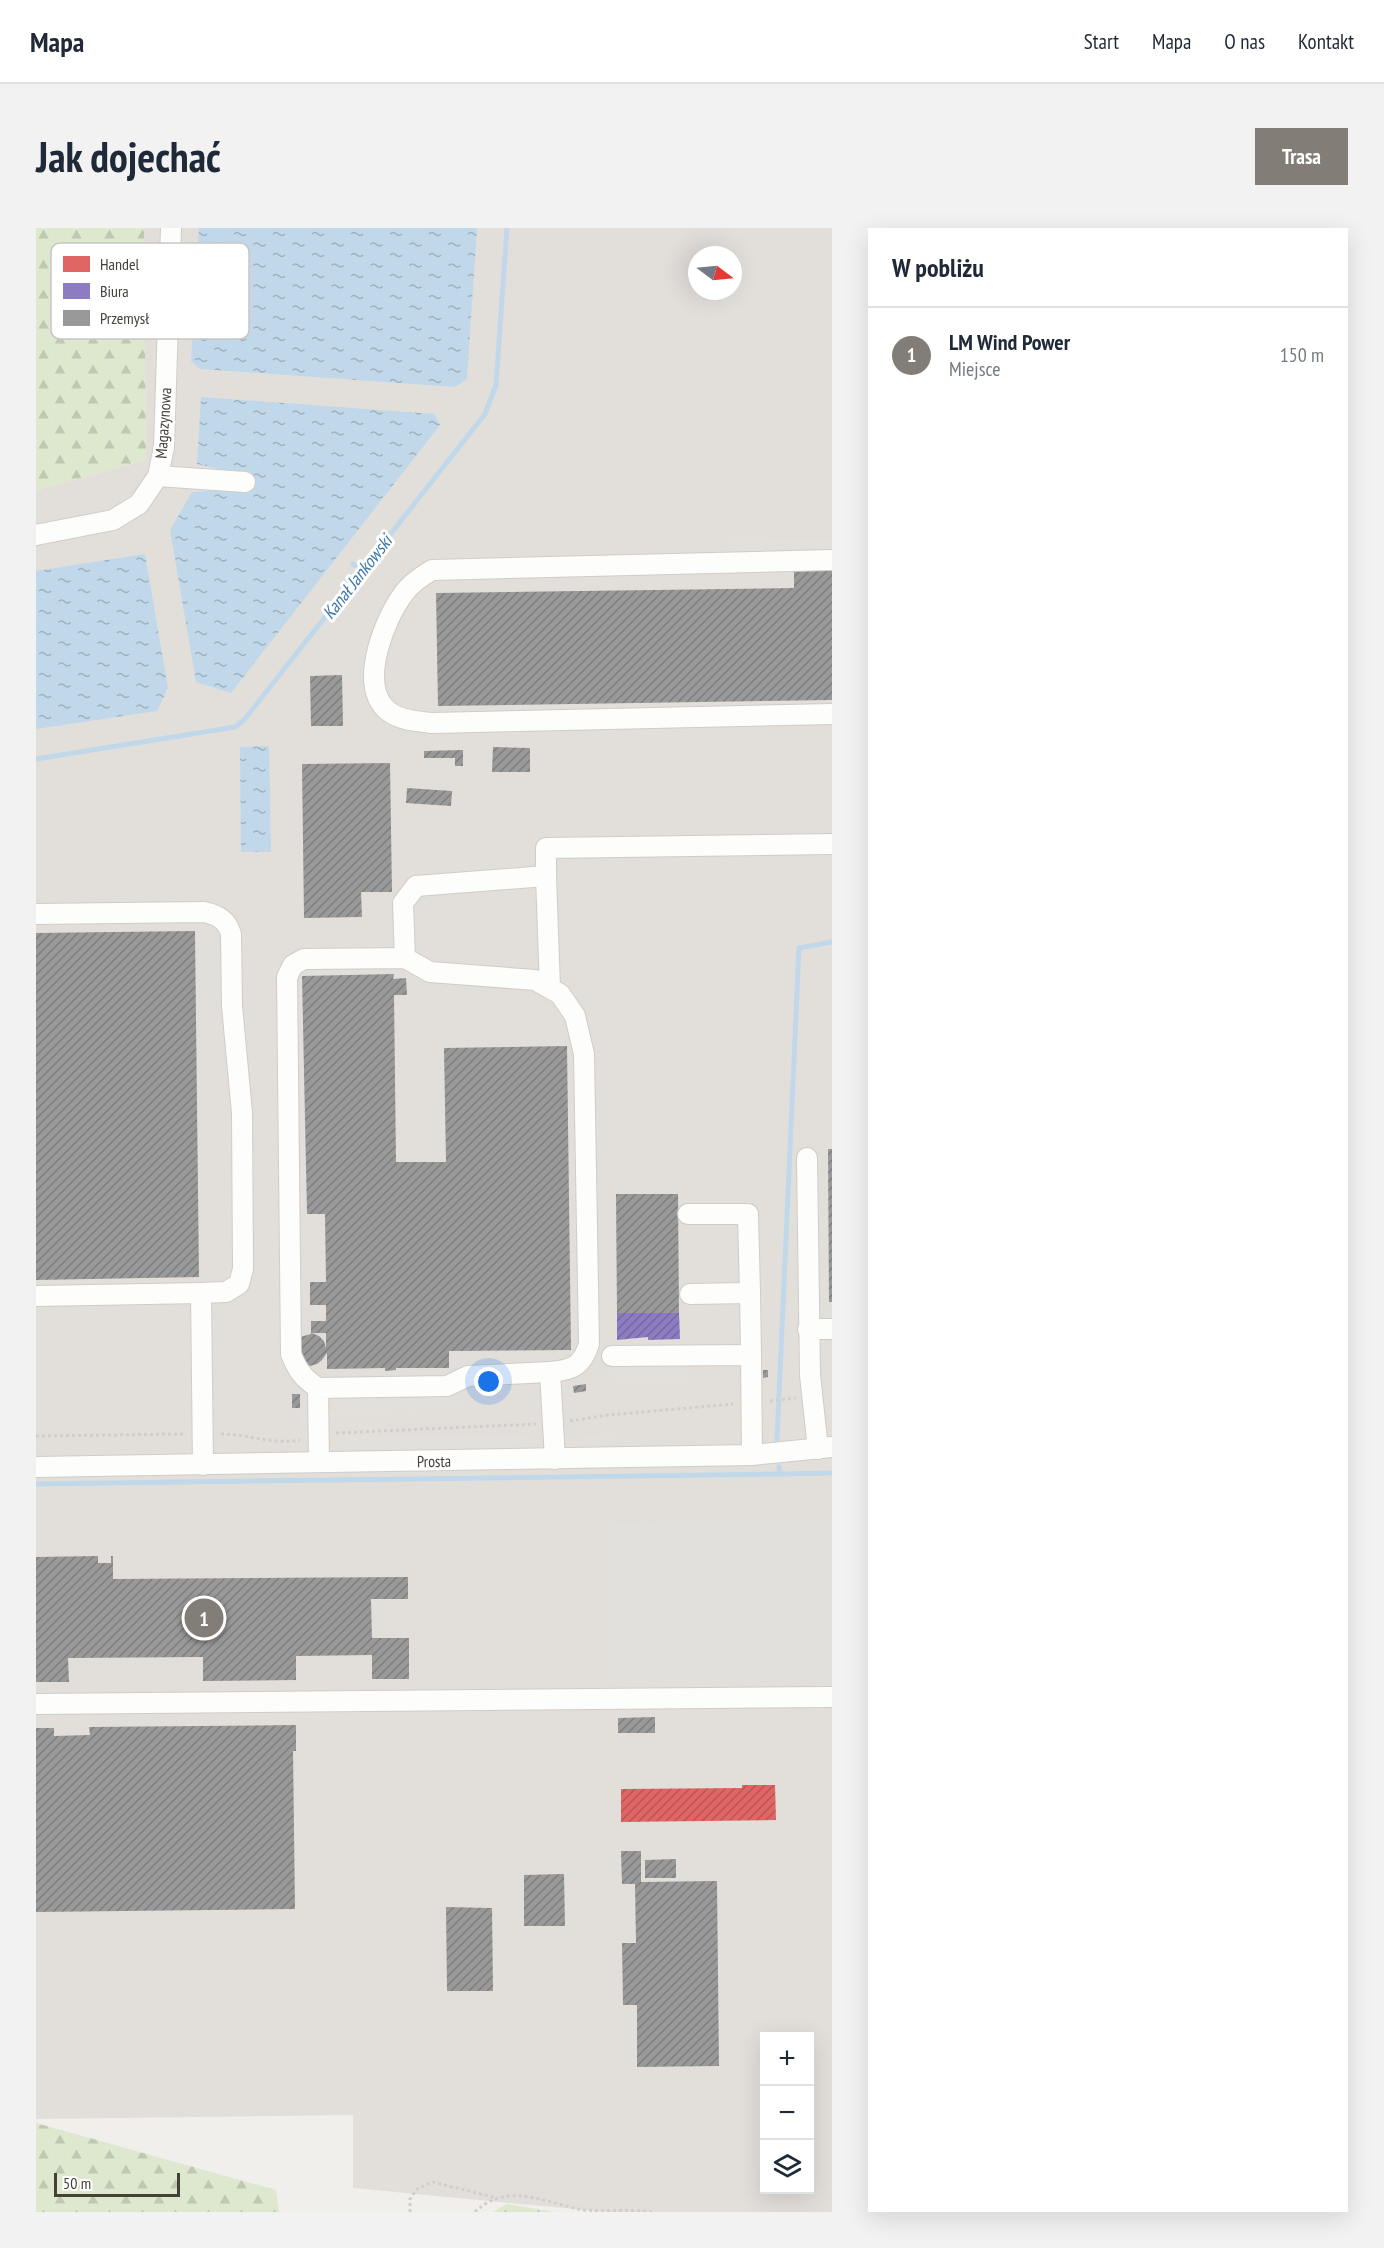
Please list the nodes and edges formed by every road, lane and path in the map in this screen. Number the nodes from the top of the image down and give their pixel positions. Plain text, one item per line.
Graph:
1 (171, 228) edge
2 (171, 243) edge
3 (167, 339) edge
4 (158, 476) junction
5 (245, 482) dead end
6 (36, 534) edge
7 (832, 560) edge
8 (832, 714) edge
9 (832, 844) edge
10 (546, 876) junction
11 (36, 914) edge
12 (405, 958) junction
13 (550, 988) junction
14 (807, 1158) dead end
15 (688, 1214) dead end
16 (201, 1293) junction
17 (750, 1293) junction
18 (690, 1294) dead end
19 (36, 1296) edge
20 (808, 1329) junction
21 (832, 1329) edge
22 (751, 1355) junction
23 (612, 1356) dead end
24 (550, 1372) junction
25 (318, 1388) junction
26 (812, 1396) junction
27 (752, 1402) junction
28 (553, 1423) junction
29 (203, 1434) junction
30 (36, 1436) edge
31 (319, 1436) junction
32 (825, 1448) edge
33 (752, 1455) junction
34 (555, 1459) junction
35 (319, 1462) junction
36 (203, 1465) junction
37 (36, 1467) edge
38 (832, 1696) edge
39 (36, 1704) edge
40 (500, 2198) junction
41 (410, 2212) edge
42 (476, 2212) edge
43 (653, 2212) edge

1 - 2 street, Magazynowa
3 - 4 street, Magazynowa
4 - 5 street
4 - 6 street, Magazynowa
7 - 8 street
9 - 10 street
10 - 12 street
10 - 13 street
11 - 16 street
12 - 13 street
12 - 25 street
13 - 24 street
14 - 20 street
15 - 17 street
16 - 19 street
16 - 29 street
17 - 18 street
17 - 22 street
20 - 21 street
20 - 26 street
22 - 23 street
22 - 27 street
24 - 25 street
24 - 28 street
25 - 31 street
26 - 27 path
26 - 32 street
27 - 28 path
27 - 33 street
28 - 31 path
28 - 34 street
29 - 30 path
29 - 31 path
29 - 36 street
31 - 35 street
32 - 33 street, Prosta
33 - 34 street, Prosta
34 - 35 street, Prosta
35 - 36 street, Prosta
36 - 37 street, Prosta
38 - 39 street
40 - 41 path
40 - 42 path
40 - 43 path

